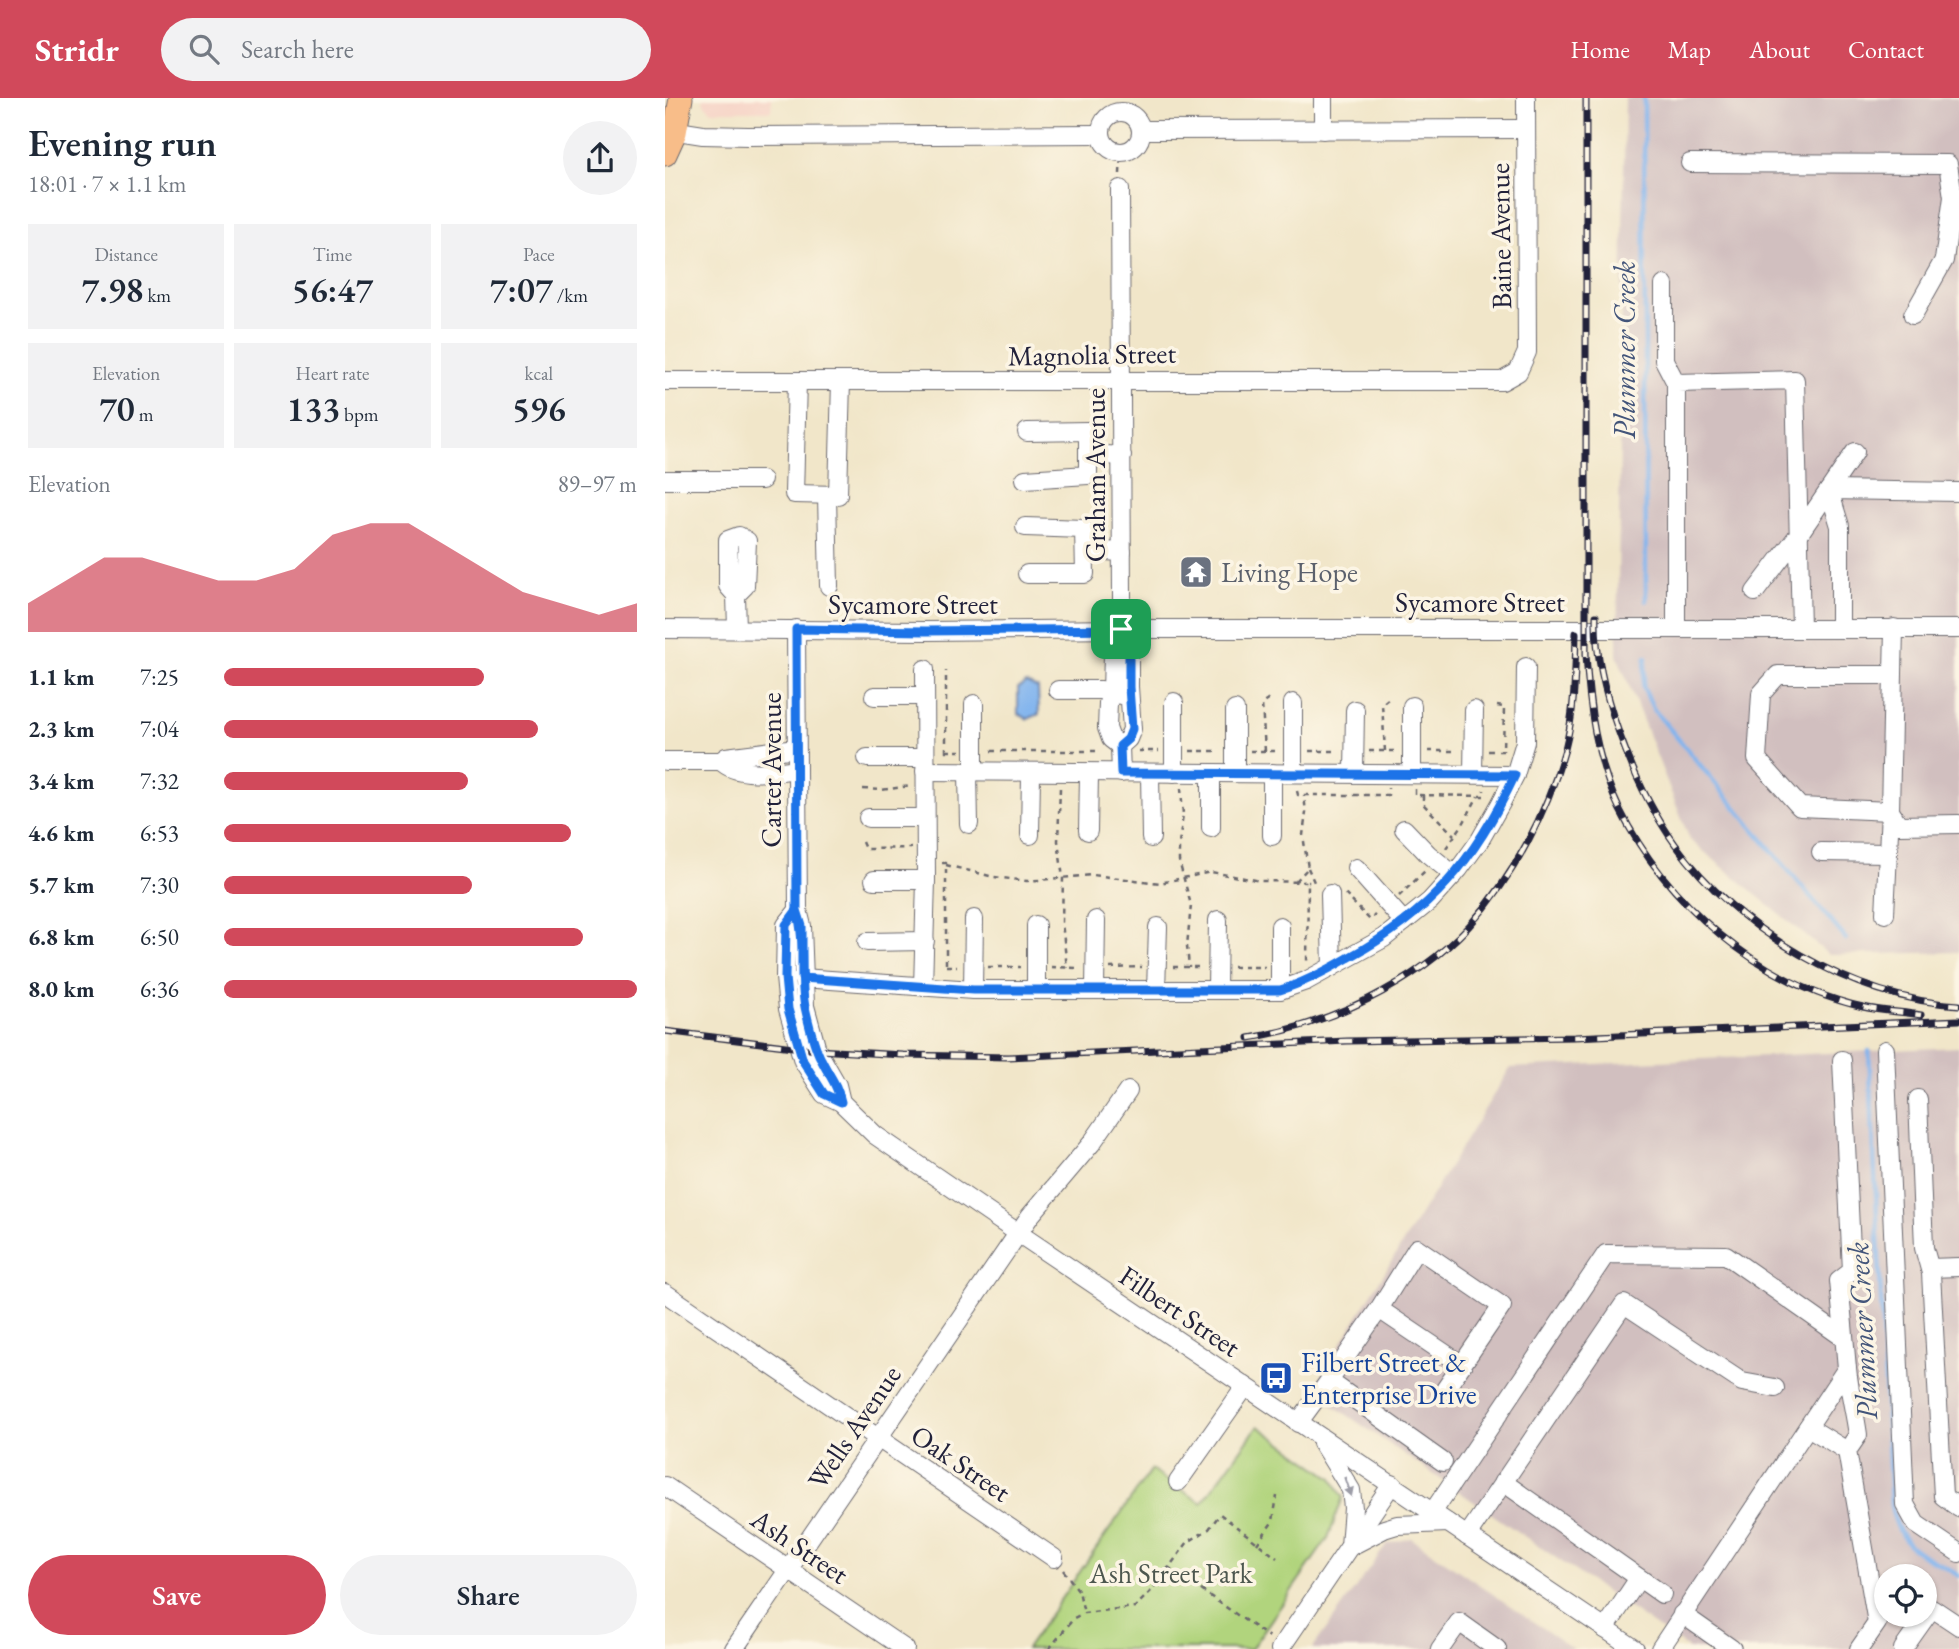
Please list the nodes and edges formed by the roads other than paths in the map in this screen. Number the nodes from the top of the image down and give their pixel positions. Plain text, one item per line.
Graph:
1 (681, 98) edge
2 (1323, 98) edge
3 (1525, 98) edge
4 (1116, 105) edge
5 (1525, 129) junction
6 (1141, 130) junction
7 (1323, 130) junction
8 (670, 131) edge
9 (1100, 134) junction
10 (665, 154) edge
11 (1690, 163) dead end
12 (1120, 189) road end
13 (1956, 197) edge
14 (1664, 285) dead end
15 (1913, 315) dead end
16 (1518, 372) joint
17 (1121, 380) junction
18 (665, 381) edge
19 (797, 381) junction
20 (841, 381) junction
21 (1676, 383) junction
22 (1027, 432) dead end
23 (1855, 452) dead end
24 (1088, 454) junction
25 (1122, 456) junction
26 (1025, 479) dead end
27 (665, 480) edge
28 (762, 480) dead end
29 (1829, 491) junction
30 (1959, 492) edge
31 (827, 495) junction
32 (1025, 527) dead end
33 (1799, 534) junction
34 (1085, 550) junction
35 (1122, 552) junction
36 (1027, 574) dead end
37 (829, 586) dead end
38 (1755, 592) dead end
39 (736, 595) dead end
40 (1676, 628) junction
41 (1801, 628) junction
42 (1894, 628) junction
43 (665, 629) edge
44 (737, 629) junction
45 (796, 629) junction
46 (1121, 629) junction
47 (1840, 629) junction
48 (1959, 629) edge
49 (1526, 667) dead end
50 (925, 668) dead end
51 (1893, 675) junction
52 (1058, 690) dead end
53 (1121, 693) junction
54 (874, 696) dead end
55 (925, 696) junction
56 (1174, 702) dead end
57 (1293, 703) dead end
58 (974, 704) dead end
59 (1412, 706) dead end
60 (1235, 710) dead end
61 (1355, 710) dead end
62 (1474, 710) dead end
63 (1120, 746) junction
64 (796, 748) junction
65 (867, 758) dead end
66 (665, 761) edge
67 (720, 761) junction
68 (925, 765) junction
69 (797, 769) junction
70 (971, 772) junction
71 (1121, 773) junction
72 (1150, 773) junction
73 (1212, 773) junction
74 (1235, 773) junction
75 (1272, 773) junction
76 (1293, 773) junction
77 (1354, 773) junction
78 (1031, 774) junction
79 (1089, 774) junction
80 (1412, 774) junction
81 (1473, 774) junction
82 (1515, 775) junction
83 (1178, 780) junction
84 (1890, 811) junction
85 (868, 818) dead end
86 (925, 818) junction
87 (969, 824) dead end
88 (1959, 824) edge
89 (1211, 828) dead end
90 (1404, 829) dead end
91 (1089, 831) dead end
92 (1030, 835) dead end
93 (1272, 836) dead end
94 (1151, 838) dead end
95 (1821, 852) dead end
96 (1888, 853) junction
97 (1356, 867) dead end
98 (1454, 875) junction
99 (874, 880) dead end
100 (926, 880) junction
101 (1336, 892) road end
102 (797, 910) junction
103 (1885, 914) dead end
104 (974, 919) dead end
105 (1096, 920) dead end
106 (1218, 920) dead end
107 (1404, 922) junction
108 (1036, 925) dead end
109 (1280, 926) dead end
110 (1158, 927) dead end
111 (925, 941) junction
112 (867, 942) dead end
113 (1332, 967) junction
114 (802, 978) junction
115 (923, 987) junction
116 (973, 990) junction
117 (1036, 990) junction
118 (1095, 990) junction
119 (1156, 990) junction
120 (1217, 990) junction
121 (1280, 990) junction
122 (798, 1049) joint
123 (817, 1050) joint
124 (1885, 1050) dead end
125 (1842, 1060) dead end
126 (1128, 1091) dead end
127 (1918, 1099) dead end
128 (841, 1102) junction
129 (1018, 1233) junction
130 (1959, 1267) edge
131 (1930, 1268) junction
132 (665, 1293) edge
133 (1379, 1309) junction
134 (1844, 1338) junction
135 (1462, 1365) junction
136 (1847, 1368) junction
137 (1329, 1381) junction
138 (1245, 1387) junction
139 (1775, 1388) dead end
140 (1444, 1391) dead end
141 (1299, 1423) junction
142 (1808, 1427) junction
143 (1318, 1436) junction
144 (879, 1438) junction
145 (1847, 1451) junction
146 (1443, 1462) dead end
147 (1178, 1482) dead end
148 (1503, 1482) junction
149 (1392, 1484) junction
150 (665, 1486) edge
151 (1959, 1508) edge
152 (1431, 1513) junction
153 (1448, 1524) junction
154 (1468, 1536) junction
155 (1350, 1546) junction
156 (1959, 1553) edge
157 (1055, 1558) road end
158 (788, 1570) junction
159 (1639, 1578) junction
160 (1662, 1594) dead end
161 (1682, 1614) junction
162 (1959, 1626) edge
163 (1608, 1638) edge
164 (1281, 1647) edge
165 (734, 1649) edge
166 (905, 1649) edge
167 (1440, 1649) edge
168 (1497, 1649) edge
169 (1635, 1649) edge
170 (1660, 1649) edge
171 (1732, 1649) edge
172 (1859, 1649) edge
173 (1903, 1649) edge

1 - 8 main road
2 - 7 street
3 - 5 street, Baine Avenue
4 - 6 street
4 - 9 street
5 - 7 street
5 - 16 street, Baine Avenue
6 - 7 street
6 - 9 street
8 - 9 street
8 - 10 main road
11 - 13 street
12 - 17 street, Graham Avenue
13 - 15 street
14 - 21 street
16 - 17 street, Magnolia Street
17 - 20 street, Magnolia Street
17 - 25 street, Graham Avenue
18 - 19 street, Magnolia Street
19 - 20 street, Magnolia Street
19 - 31 street
20 - 31 street
21 - 33 street
21 - 40 street
22 - 24 street
23 - 29 street
24 - 25 street
24 - 26 street
25 - 35 street, Graham Avenue
27 - 28 street
29 - 30 street
29 - 33 street
29 - 47 street
31 - 37 street
32 - 34 street
33 - 38 street
33 - 41 street
34 - 35 street
34 - 36 street
35 - 46 street, Graham Avenue
39 - 44 street
40 - 41 street, Sycamore Street
40 - 46 street, Sycamore Street
41 - 47 street, Sycamore Street
42 - 47 street, Sycamore Street
42 - 48 street, Sycamore Street
42 - 51 street
43 - 44 street, Sycamore Street
44 - 45 street, Sycamore Street
45 - 46 street, Sycamore Street
45 - 64 street, Carter Avenue
46 - 53 street, Graham Avenue
49 - 82 street
50 - 55 street
51 - 84 street
51 - 84 street
52 - 53 street
53 - 63 street
53 - 63 street
54 - 55 street
55 - 68 street
56 - 83 street
57 - 76 street
58 - 70 street
59 - 80 street
60 - 74 street
61 - 77 street
62 - 81 street
63 - 71 street
64 - 67 street
64 - 69 street, Carter Avenue
65 - 68 street
66 - 67 street
67 - 69 street
68 - 70 street
68 - 86 street
69 - 102 street, Carter Avenue
70 - 78 street
70 - 87 street
71 - 72 street
71 - 79 street
72 - 83 street
72 - 94 street
73 - 74 street
73 - 83 street
73 - 89 street
74 - 75 street
75 - 76 street
75 - 93 street
76 - 77 street
77 - 80 street
78 - 79 street
78 - 92 street
79 - 91 street
80 - 81 street
81 - 82 street
82 - 98 street
84 - 88 street
84 - 96 street
85 - 86 street
86 - 100 street
90 - 98 street
95 - 96 street
96 - 103 street
97 - 107 street
98 - 107 street
99 - 100 street
100 - 111 street
101 - 113 street
102 - 114 street, Carter Avenue
102 - 122 street, Carter Avenue
104 - 116 street
105 - 118 street
106 - 120 street
107 - 113 street
108 - 117 street
109 - 121 street
110 - 119 street
111 - 112 street
111 - 115 street
113 - 121 street
114 - 115 street
114 - 123 street, Carter Avenue
115 - 116 street
116 - 117 street
117 - 118 street
118 - 119 street
119 - 120 street
120 - 121 street
122 - 128 street, Filbert Street
123 - 128 street, Filbert Street
124 - 156 street
125 - 134 street
126 - 129 street, Wells Avenue
127 - 131 street
128 - 129 street, Filbert Street
129 - 138 street, Filbert Street
129 - 144 street, Wells Avenue
130 - 131 street
131 - 151 street
132 - 144 street, Oak Street
133 - 135 street
133 - 135 street
133 - 137 street
134 - 136 street
134 - 152 street
135 - 140 street
136 - 142 street
136 - 145 street
137 - 141 street
137 - 146 street
138 - 141 street, Filbert Street
138 - 147 street
139 - 148 street
141 - 143 street, Filbert Street
142 - 145 street
142 - 161 street
143 - 149 street, Filbert Street
143 -> 155 street
144 - 157 street, Oak Street
144 - 158 street, Wells Avenue
145 - 172 street
148 - 154 street
148 - 159 street
149 - 152 street, Filbert Street
149 - 155 street
150 - 158 street, Ash Street
152 - 153 street, Filbert Street
153 - 154 street, Filbert Street
153 - 155 street
154 - 163 street, Filbert Street
155 - 164 street
158 - 165 street, Wells Avenue
158 - 166 street, Ash Street
159 - 160 street
159 - 163 street
161 - 170 street
161 - 171 street
162 - 173 street
163 - 169 street, Filbert Street
167 - 168 street

